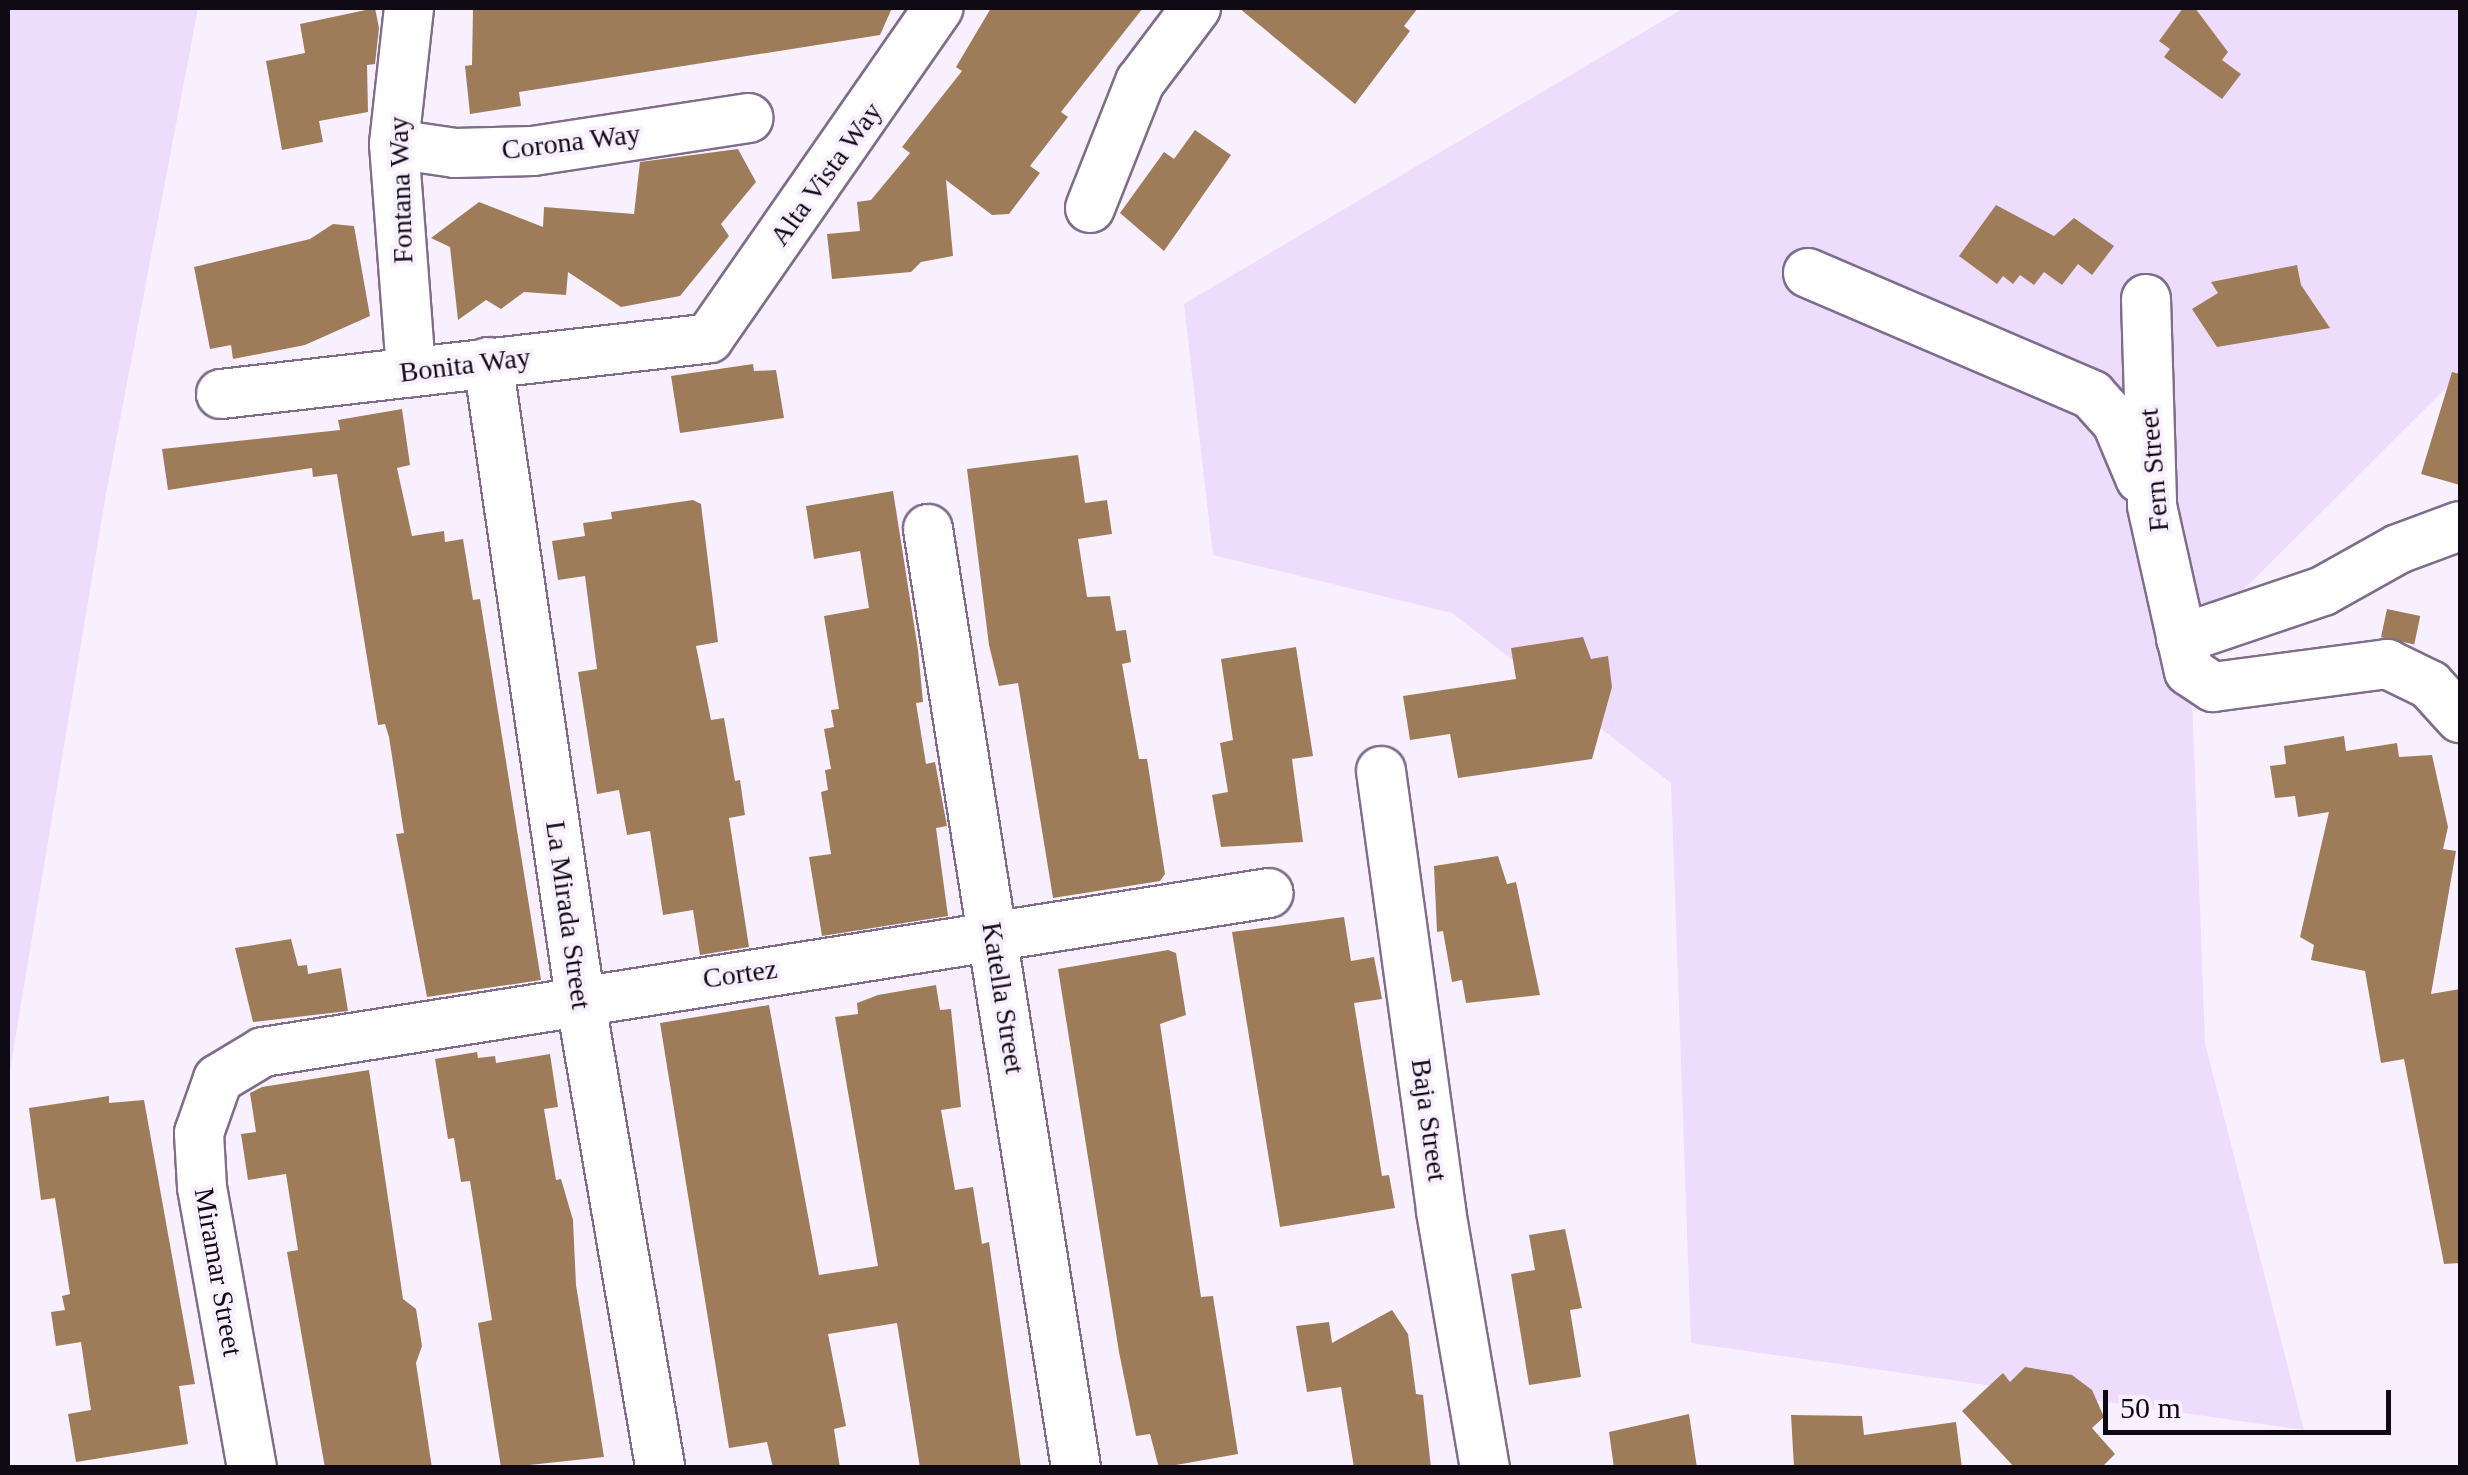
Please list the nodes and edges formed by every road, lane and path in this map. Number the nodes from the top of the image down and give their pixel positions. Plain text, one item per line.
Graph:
1 (409, 8) edge
2 (938, 8) edge
3 (1196, 8) edge
4 (748, 118) dead end
5 (394, 144) junction
6 (1090, 208) dead end
7 (1808, 273) dead end
8 (2146, 299) dead end
9 (709, 338) joint
10 (488, 362) junction
11 (411, 372) junction
12 (221, 394) dead end
13 (2152, 506) junction
14 (2460, 526) edge
15 (928, 529) dead end
16 (2181, 639) junction
17 (2460, 718) edge
18 (1380, 771) dead end
19 (1269, 893) dead end
20 (994, 938) junction
21 (580, 998) junction
22 (218, 1079) joint
23 (252, 1468) edge
24 (660, 1468) edge
25 (1076, 1468) edge
26 (1486, 1468) edge

1 - 5 street, Fontana Way
2 - 9 street, Alta Vista Way
3 - 6 street
4 - 5 street, Corona Way
5 - 11 street, Fontana Way
7 - 13 street
8 - 13 street, Fern Street
9 - 10 street, Bonita Way
10 - 11 street, Bonita Way
10 - 21 street, La Mirada Street
11 - 12 street, Bonita Way
13 - 16 street, Fern Street
14 - 16 street
15 - 20 street, Katella Street
16 - 17 street, Fern Street
18 - 26 street, Baja Street
19 - 20 street, Cortez
20 - 21 street, Cortez
20 - 25 street, Katella Street
21 - 22 street, Cortez
21 - 24 street, La Mirada Street
22 - 23 street, Miramar Street

